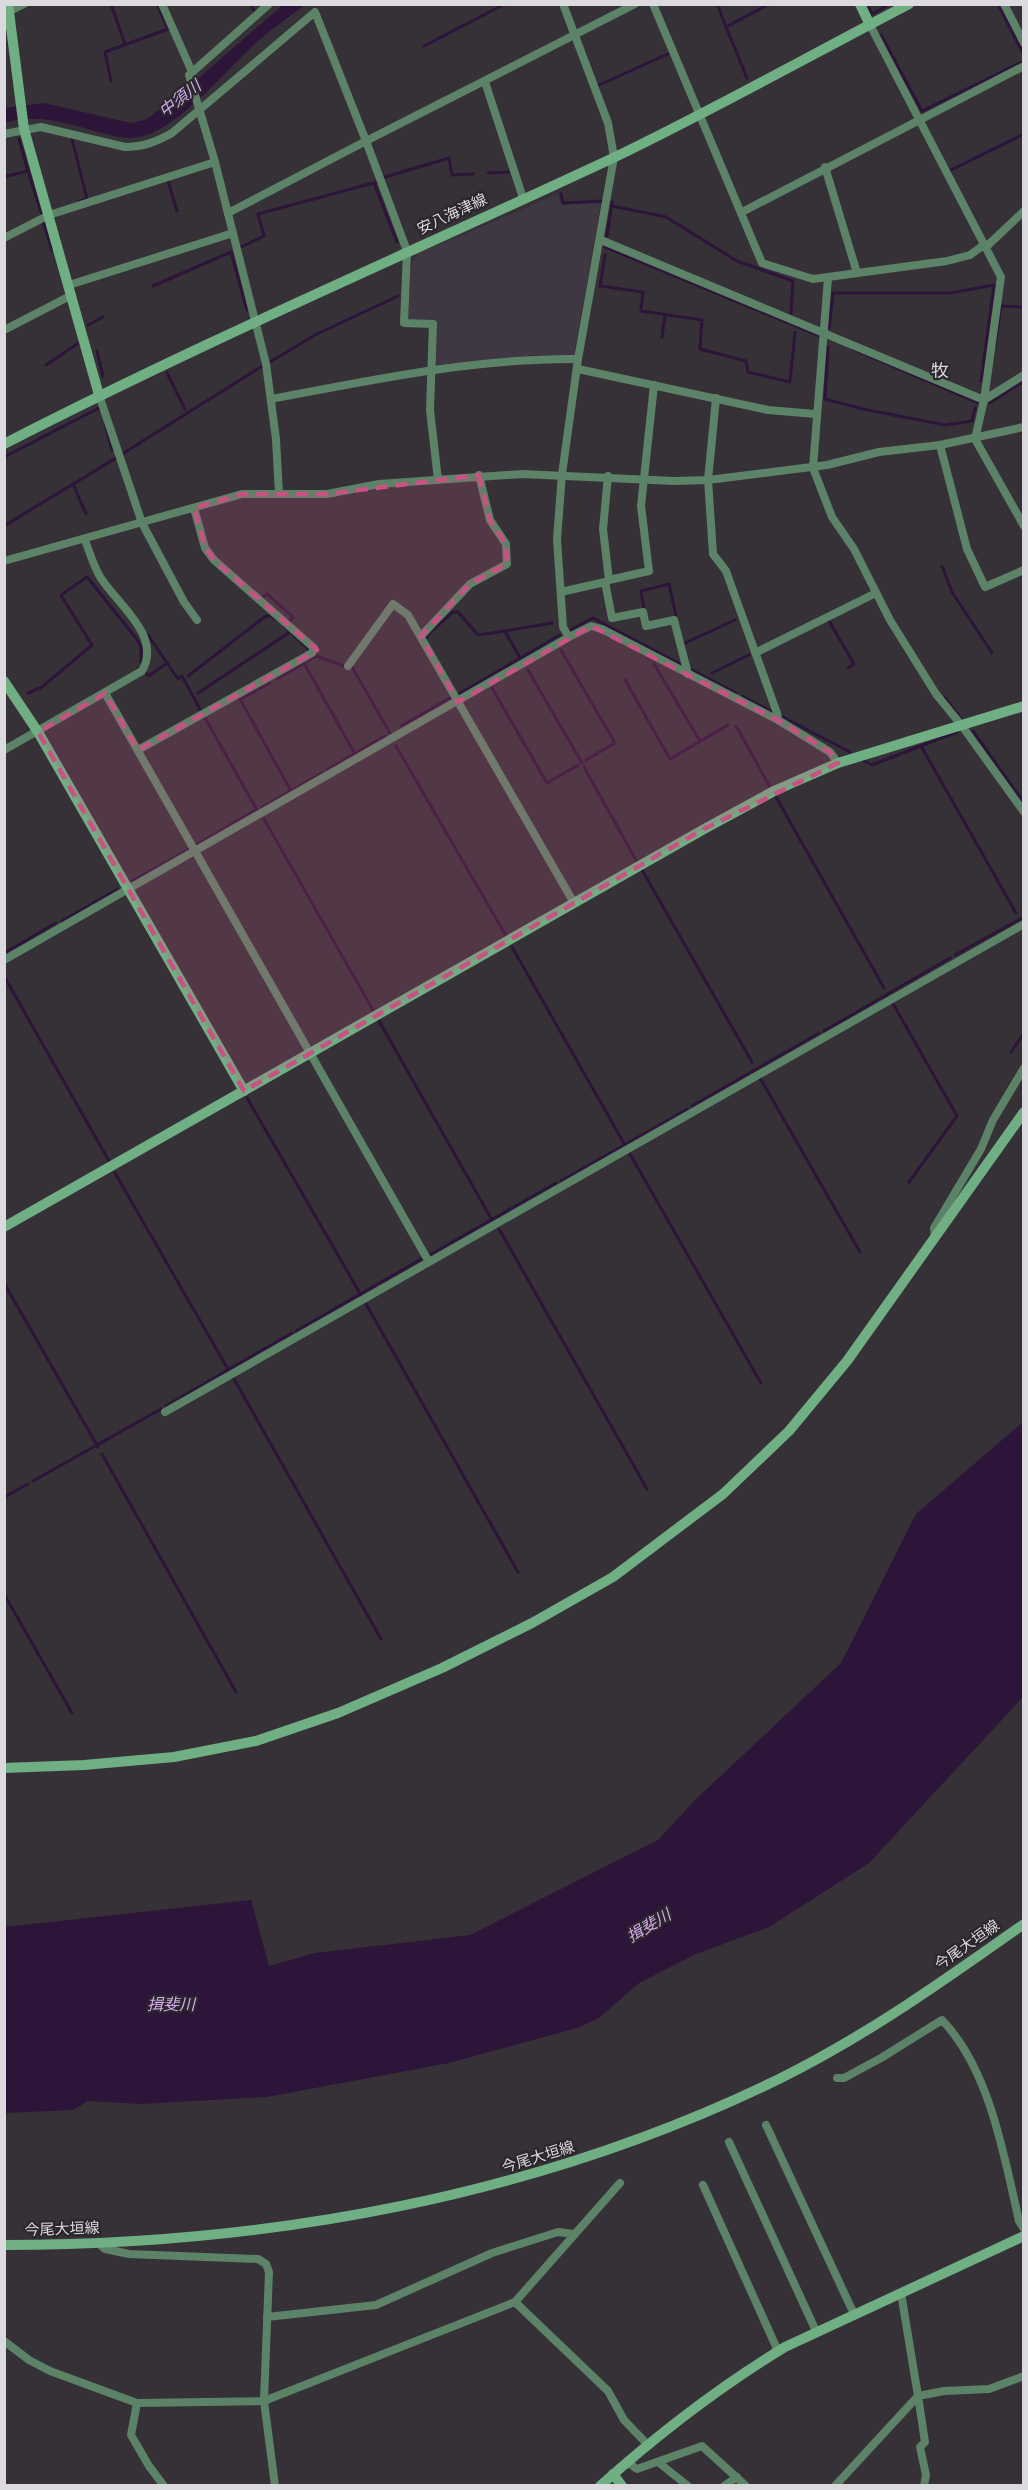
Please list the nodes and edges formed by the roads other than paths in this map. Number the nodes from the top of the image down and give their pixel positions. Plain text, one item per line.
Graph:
1 (24, 4) edge
2 (162, 4) edge
3 (269, 4) edge
4 (563, 4) edge
5 (635, 4) edge
6 (653, 4) edge
7 (860, 4) edge
8 (909, 4) edge
9 (1004, 4) edge
10 (9, 8) edge
11 (870, 25) junction
12 (574, 35) junction
13 (1023, 43) edge
14 (1023, 66) edge
15 (192, 72) junction
16 (484, 82) junction
17 (199, 105) junction
18 (698, 114) junction
19 (920, 119) junction
20 (23, 126) junction
21 (4, 134) edge
22 (366, 141) junction
23 (614, 157) junction
24 (215, 162) junction
25 (825, 167) junction
26 (523, 198) junction
27 (1023, 211) edge
28 (742, 212) junction
29 (228, 213) junction
30 (49, 215) junction
31 (233, 233) junction
32 (4, 238) edge
33 (601, 240) junction
34 (985, 245) junction
35 (407, 250) junction
36 (856, 273) junction
37 (828, 278) junction
38 (70, 290) junction
39 (256, 320) junction
40 (4, 330) edge
41 (823, 331) junction
42 (578, 359) junction
43 (578, 369) junction
44 (431, 371) junction
45 (1023, 375) edge
46 (654, 385) junction
47 (99, 395) junction
48 (716, 398) junction
49 (272, 399) junction
50 (984, 400) junction
51 (815, 414) junction
52 (1023, 427) edge
53 (975, 439) junction
54 (4, 444) edge
55 (940, 445) junction
56 (813, 468) junction
57 (562, 474) junction
58 (479, 475) junction
59 (608, 476) junction
60 (642, 479) junction
61 (438, 480) junction
62 (708, 480) junction
63 (279, 494) junction
64 (194, 508) junction
65 (142, 524) junction
66 (1023, 526) edge
67 (85, 540) junction
68 (4, 561) edge
69 (1023, 570) edge
70 (607, 581) junction
71 (561, 592) junction
72 (876, 593) junction
73 (197, 620) dead end
74 (421, 636) junction
75 (569, 637) junction
76 (755, 653) junction
77 (348, 666) dead end
78 (688, 674) junction
79 (4, 681) edge
80 (105, 693) junction
81 (458, 702) junction
82 (1023, 706) edge
83 (778, 720) junction
84 (962, 726) junction
85 (38, 732) junction
86 (4, 750) edge
87 (138, 750) junction
88 (838, 762) junction
89 (1023, 812) edge
90 (195, 850) junction
91 (128, 889) junction
92 (574, 903) junction
93 (1023, 924) edge
94 (4, 960) edge
95 (310, 1053) junction
96 (1023, 1068) edge
97 (244, 1090) junction
98 (1023, 1113) edge
99 (4, 1227) edge
100 (935, 1237) junction
101 (429, 1262) junction
102 (165, 1412) dead end
103 (4, 1768) edge
104 (1023, 1924) edge
105 (837, 2078) dead end
106 (766, 2125) dead end
107 (729, 2142) dead end
108 (620, 2183) dead end
109 (703, 2186) dead end
110 (1023, 2229) edge
111 (574, 2234) junction
112 (1023, 2236) edge
113 (98, 2243) junction
114 (4, 2245) edge
115 (901, 2293) junction
116 (515, 2302) junction
117 (854, 2314) junction
118 (267, 2317) junction
119 (816, 2331) junction
120 (4, 2342) edge
121 (778, 2351) junction
122 (1023, 2376) edge
123 (918, 2396) junction
124 (264, 2401) junction
125 (137, 2403) junction
126 (648, 2445) junction
127 (627, 2462) junction
128 (658, 2462) junction
129 (613, 2474) junction
130 (737, 2477) junction
131 (164, 2486) edge
132 (275, 2486) edge
133 (600, 2486) edge
134 (622, 2486) edge
135 (688, 2486) edge
136 (724, 2486) edge
137 (746, 2486) edge
138 (835, 2486) edge
139 (924, 2486) edge

1 - 10 street
2 - 15 street
3 - 15 street
4 - 12 street
5 - 12 street
6 - 18 street
7 - 11 street
8 - 11 street, 安八海津線
9 - 13 street
10 - 20 street
11 - 18 street, 安八海津線
11 - 19 street
12 - 16 street
12 - 23 street
14 - 19 street
15 - 17 street
16 - 22 street
16 - 26 street
17 - 20 street
17 - 22 street
17 - 24 street
18 - 23 street, 安八海津線
18 - 28 street
19 - 25 street
19 - 34 street
20 - 21 street
20 - 30 street
22 - 29 street
22 - 35 street
23 - 26 street, 安八海津線
23 - 33 street
24 - 29 street
24 - 30 street
25 - 28 street
25 - 36 street
26 - 35 street, 安八海津線
27 - 34 street
28 - 37 street
29 - 31 street
30 - 32 street
30 - 38 street
31 - 38 street
31 - 39 street
33 - 41 street
33 - 42 street
34 - 36 street
34 - 50 street
35 - 39 street, 安八海津線
35 - 44 street
36 - 37 street
37 - 41 street
38 - 40 street
38 - 47 street
39 - 47 street, 安八海津線
39 - 49 street
41 - 50 street
41 - 51 street
42 - 43 street
42 - 44 street
43 - 46 street
43 - 57 street
44 - 49 street
44 - 61 street
45 - 50 street
46 - 48 street
46 - 60 street
47 - 54 street, 安八海津線
47 - 65 street
48 - 51 street
48 - 62 street
49 - 63 street
50 - 53 street
51 - 56 street
52 - 53 street
53 - 55 street
53 - 66 street
55 - 56 street
55 - 69 street
56 - 62 street
56 - 72 street
57 - 58 street
57 - 59 street
57 - 71 street
58 - 61 street
58 - 74 street
59 - 60 street
59 - 70 street
60 - 62 street
60 - 70 street
61 - 63 street
62 - 76 street
63 - 64 street
64 - 65 street
64 - 87 street
65 - 67 street
65 - 73 street
67 - 68 street
67 - 80 street
70 - 71 street
70 - 78 street
71 - 75 street
72 - 76 street
72 - 84 street
74 - 77 street
74 - 81 street
75 - 78 street
75 - 81 street
76 - 83 street
78 - 83 street
79 - 85 street
80 - 85 street
80 - 87 street
81 - 90 street
81 - 92 street
82 - 84 street
83 - 88 street
84 - 88 street
84 - 89 street
85 - 86 street
85 - 91 street
87 - 90 street
88 - 92 street
90 - 91 street
90 - 95 street
91 - 94 street
91 - 97 street
92 - 95 street
93 - 101 street
95 - 97 street
95 - 101 street
96 - 100 street
97 - 99 street
98 - 100 street
100 - 103 street
101 - 102 street
104 - 113 street, 今尾大垣線
105 - 110 street
106 - 117 street
107 - 119 street
108 - 111 street
109 - 121 street
111 - 116 street
111 - 118 street
112 - 115 street
113 - 114 street, 今尾大垣線
113 - 118 street
115 - 117 street
115 - 123 street
116 - 124 street
116 - 126 street
117 - 119 street
118 - 124 street
119 - 121 street
120 - 125 street
121 - 126 street
122 - 123 street
123 - 138 street
123 - 139 street
124 - 125 street
124 - 132 street
125 - 131 street
126 - 127 street
127 - 128 street
127 - 129 street
128 - 130 street
128 - 135 street
129 - 133 street
129 - 134 street
130 - 136 street
130 - 137 street

